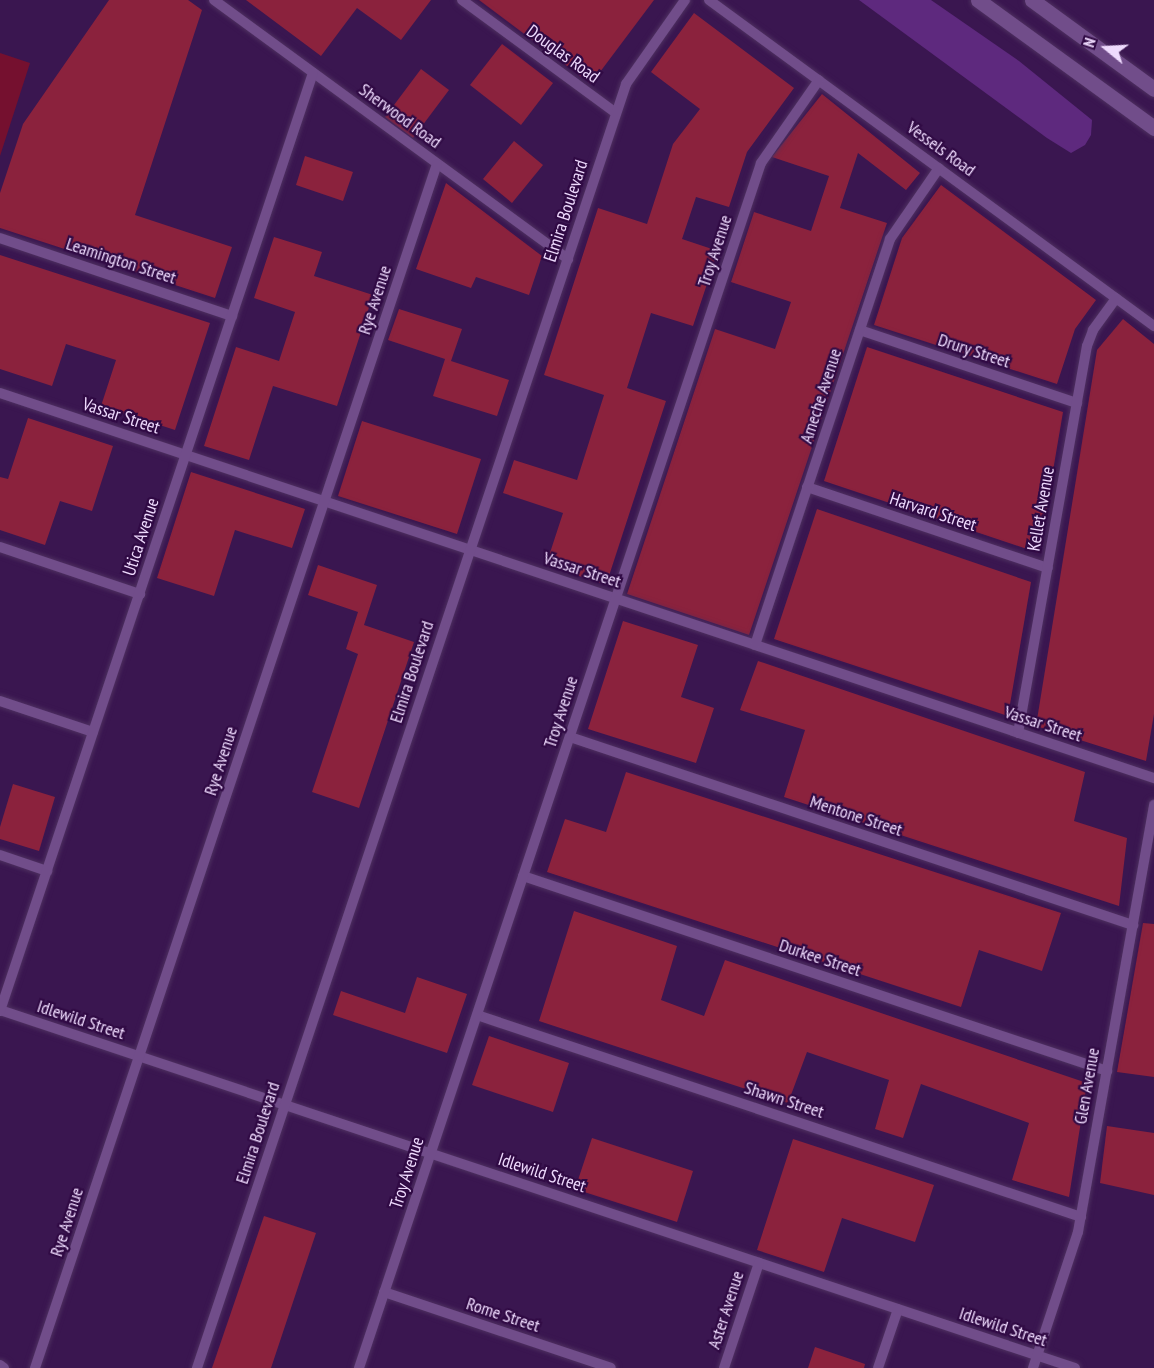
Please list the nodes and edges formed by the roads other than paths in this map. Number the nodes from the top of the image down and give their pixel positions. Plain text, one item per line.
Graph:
1 (214, 0) edge
2 (462, 0) edge
3 (685, 0) edge
4 (709, 0) edge
5 (978, 0) edge
6 (1032, 0) edge
7 (313, 73) junction
8 (819, 80) junction
9 (1154, 89) edge
10 (616, 113) junction
11 (1154, 128) edge
12 (437, 164) junction
13 (939, 168) junction
14 (0, 238) edge
15 (568, 259) junction
16 (1116, 298) junction
17 (232, 316) junction
18 (1154, 326) edge
19 (860, 330) junction
20 (0, 393) edge
21 (1077, 403) junction
22 (186, 454) junction
23 (807, 488) junction
24 (325, 501) junction
25 (0, 547) edge
26 (470, 550) junction
27 (1048, 568) junction
28 (140, 594) junction
29 (616, 598) junction
30 (755, 645) junction
31 (0, 701) edge
32 (93, 732) junction
33 (1018, 733) junction
34 (570, 737) junction
35 (1154, 778) edge
36 (1154, 805) edge
37 (0, 855) edge
38 (47, 871) junction
39 (523, 876) junction
40 (1133, 925) junction
41 (0, 1010) edge
42 (477, 1015) junction
43 (139, 1056) junction
44 (1107, 1071) junction
45 (285, 1105) junction
46 (431, 1154) junction
47 (1081, 1217) junction
48 (759, 1263) junction
49 (384, 1292) junction
50 (898, 1310) junction
51 (1037, 1356) junction
52 (0, 1365) edge
53 (4, 1368) edge
54 (35, 1368) edge
55 (197, 1368) edge
56 (359, 1368) edge
57 (611, 1368) edge
58 (724, 1368) edge
59 (878, 1368) edge
60 (1033, 1368) edge
61 (1075, 1368) edge

1 - 7 street, Sherwood Road
2 - 10 street, Douglas Road
3 - 10 street, Elmira Boulevard
4 - 8 street, Vessels Road
5 - 11 main road
6 - 9 main road
7 - 12 street, Sherwood Road
7 - 17 street, Utica Avenue
8 - 13 street, Vessels Road
8 - 29 street, Troy Avenue
10 - 15 street, Elmira Boulevard
12 - 15 street, Sherwood Road
12 - 24 street, Rye Avenue
13 - 16 street, Vessels Road
13 - 19 street, Ameche Avenue
14 - 17 street, Leamington Street
15 - 26 street, Elmira Boulevard
16 - 18 street, Vessels Road
16 - 21 street, Kellet Avenue
17 - 22 street, Utica Avenue
19 - 21 street, Drury Street
19 - 23 street, Ameche Avenue
20 - 22 street, Vassar Street
21 - 27 street, Kellet Avenue
22 - 24 street, Vassar Street
22 - 28 street, Utica Avenue
23 - 27 street, Harvard Street
23 - 30 street, Ameche Avenue
24 - 26 street, Vassar Street
24 - 43 street, Rye Avenue
25 - 28 street
26 - 29 street, Vassar Street
26 - 45 street, Elmira Boulevard
27 - 33 street, Kellet Avenue
28 - 32 street, Utica Avenue
29 - 30 street, Vassar Street
29 - 34 street, Troy Avenue
30 - 33 street, Vassar Street
31 - 32 street
32 - 38 street, Utica Avenue
33 - 35 street, Vassar Street
34 - 39 street, Troy Avenue
34 - 40 street, Mentone Street
36 - 40 street, Glen Avenue
37 - 38 street
38 - 41 street, Utica Avenue
39 - 42 street, Troy Avenue
39 - 44 street, Durkee Street
40 - 44 street, Glen Avenue
41 - 43 street, Idlewild Street
42 - 46 street, Troy Avenue
42 - 47 street, Shawn Street
43 - 45 street, Idlewild Street
43 - 54 street, Rye Avenue
44 - 47 street, Glen Avenue
45 - 46 street, Idlewild Street
45 - 55 street, Elmira Boulevard
46 - 48 street, Idlewild Street
46 - 49 street, Troy Avenue
47 - 51 street, Glen Avenue
48 - 50 street, Idlewild Street
48 - 58 street, Aster Avenue
49 - 56 street, Troy Avenue
49 - 57 street, Rome Street
50 - 51 street, Idlewild Street
50 - 59 street
51 - 60 street, Glen Avenue
51 - 61 street, Idlewild Street
52 - 53 street

